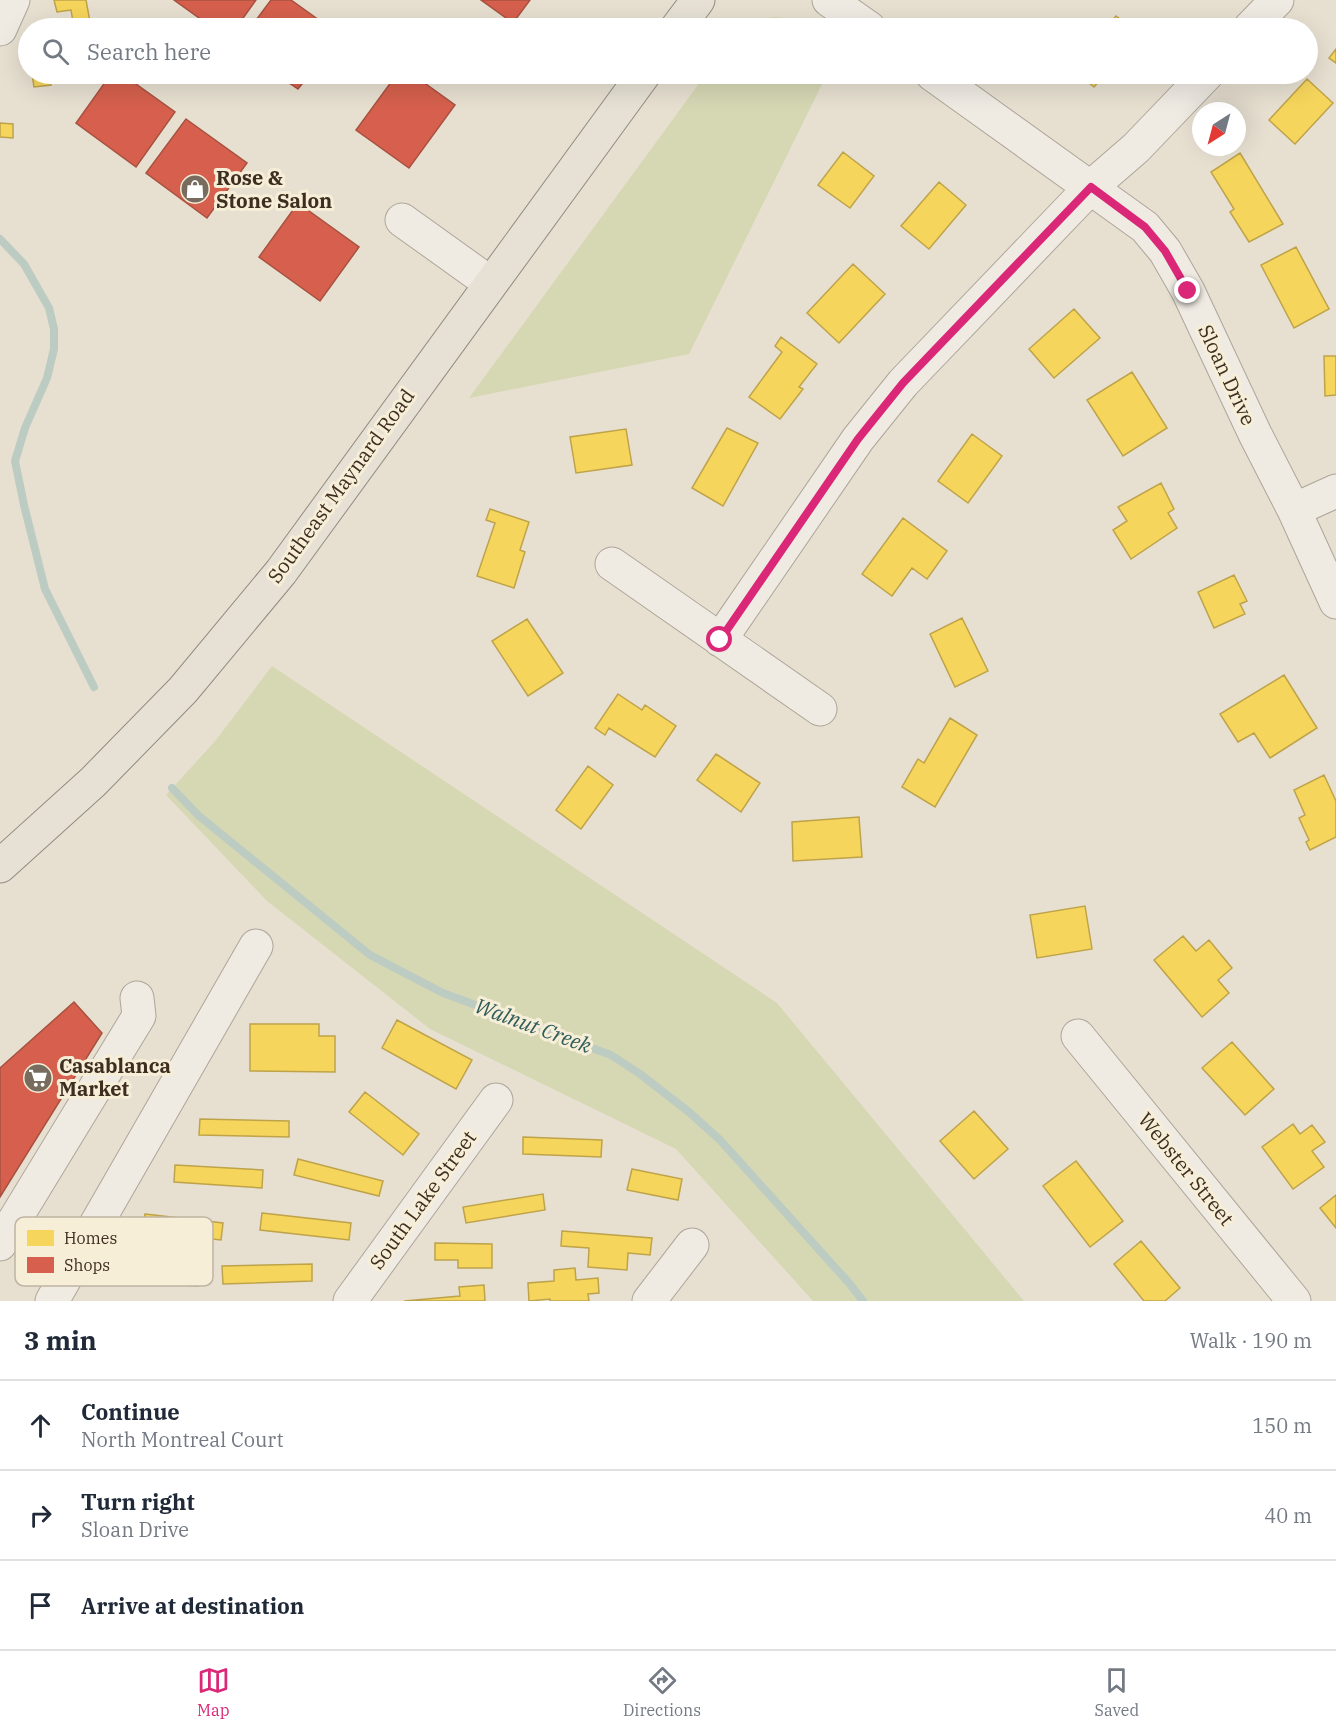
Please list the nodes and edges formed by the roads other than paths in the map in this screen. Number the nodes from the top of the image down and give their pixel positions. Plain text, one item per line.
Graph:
1 (14, 0) edge
2 (698, 0) edge
3 (829, 0) edge
4 (1278, 0) edge
5 (684, 18) edge
6 (855, 18) edge
7 (1260, 18) edge
8 (0, 29) edge
9 (637, 84) edge
10 (946, 84) edge
11 (1197, 84) edge
12 (1091, 187) junction
13 (402, 220) dead end
14 (490, 284) junction
15 (1336, 491) edge
16 (1294, 510) junction
17 (612, 564) dead end
18 (1336, 602) edge
19 (720, 640) junction
20 (820, 709) dead end
21 (0, 866) edge
22 (256, 946) dead end
23 (137, 998) dead end
24 (1078, 1036) dead end
25 (496, 1100) dead end
26 (16, 1217) edge
27 (100, 1217) edge
28 (15, 1219) edge
29 (0, 1244) edge
30 (692, 1245) dead end
31 (61, 1286) edge
32 (52, 1301) edge
33 (350, 1301) edge
34 (649, 1301) edge
35 (1294, 1301) edge

1 - 8 street
2 - 5 main road
3 - 6 street
4 - 7 street
9 - 14 main road, Southeast Maynard Road
10 - 12 street, Sloan Drive
11 - 12 street
12 - 16 street, Sloan Drive
12 - 19 street
13 - 14 street
14 - 21 main road, Southeast Maynard Road
15 - 16 street
16 - 18 street, Sloan Drive
17 - 19 street
19 - 20 street
22 - 27 street
23 - 26 street
24 - 35 street, Webster Street
25 - 33 street, South Lake Street
28 - 29 street
30 - 34 street
31 - 32 street

